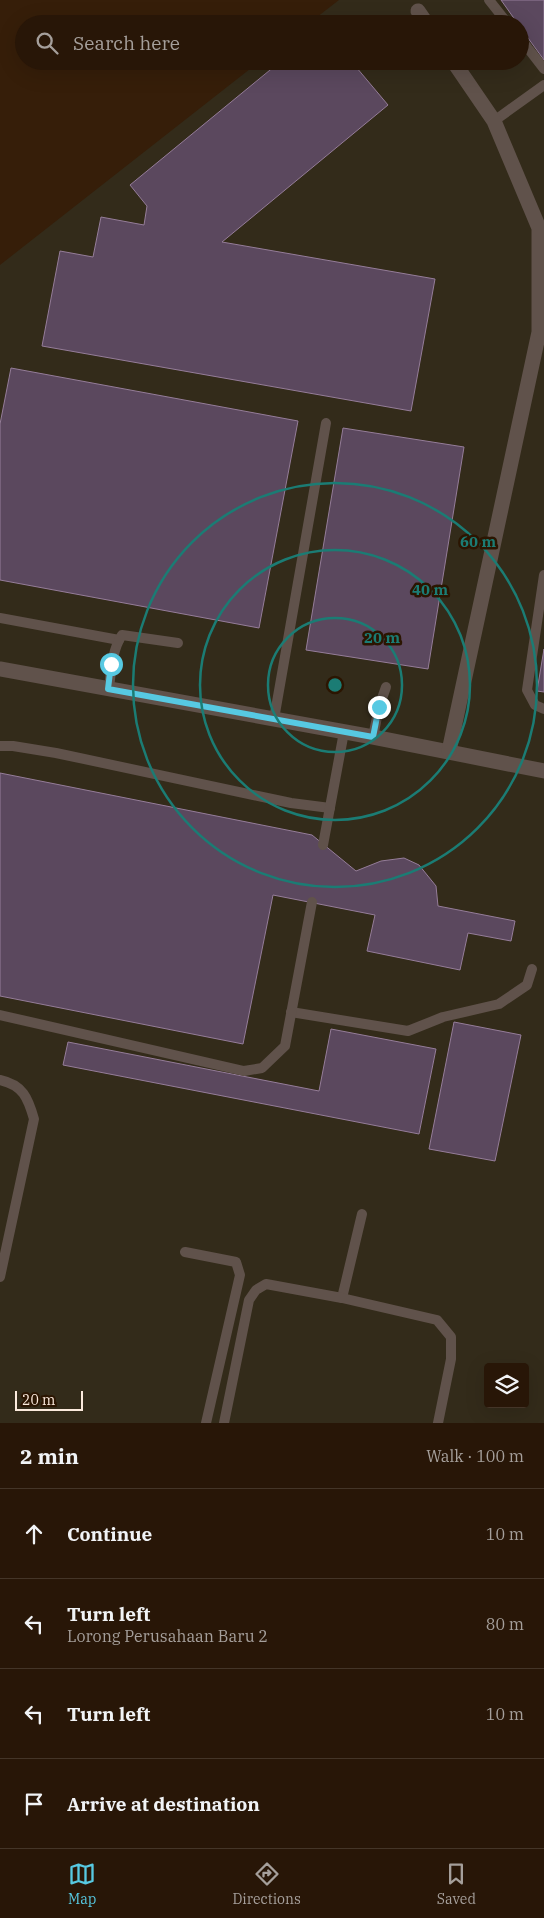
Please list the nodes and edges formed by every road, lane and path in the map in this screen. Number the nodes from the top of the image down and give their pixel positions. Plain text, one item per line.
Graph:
1 (489, 0) edge
2 (418, 10) dead end
3 (421, 15) edge
4 (501, 15) edge
5 (529, 50) edge
6 (544, 69) edge
7 (459, 70) edge
8 (544, 85) edge
9 (494, 121) junction
10 (541, 333) edge
11 (326, 422) dead end
12 (544, 575) edge
13 (0, 618) edge
14 (119, 640) junction
15 (178, 643) dead end
16 (0, 669) edge
17 (386, 687) dead end
18 (108, 689) junction
19 (544, 709) edge
20 (274, 719) junction
21 (344, 732) junction
22 (373, 737) junction
23 (0, 746) edge
24 (449, 751) junction
25 (544, 771) edge
26 (330, 808) junction
27 (323, 844) dead end
28 (312, 902) dead end
29 (532, 968) dead end
30 (292, 1012) junction
31 (0, 1014) edge
32 (0, 1080) edge
33 (362, 1214) dead end
34 (185, 1252) dead end
35 (0, 1277) edge
36 (342, 1298) junction
37 (206, 1423) edge
38 (224, 1423) edge
39 (438, 1423) edge

1 - 4 lane
2 - 3 street
5 - 6 lane
7 - 9 street
8 - 9 lane
9 - 10 street
10 - 24 street
11 - 20 lane
12 - 19 lane
13 - 14 lane
14 - 15 lane
14 - 18 lane
16 - 18 street
17 - 22 lane
18 - 20 street
20 - 21 street
21 - 22 street
21 - 26 lane
22 - 24 street
23 - 26 lane
24 - 25 street
26 - 27 lane
28 - 30 lane
29 - 30 lane
30 - 31 lane
32 - 35 lane
33 - 36 lane
34 - 37 lane
36 - 38 lane
36 - 39 lane

